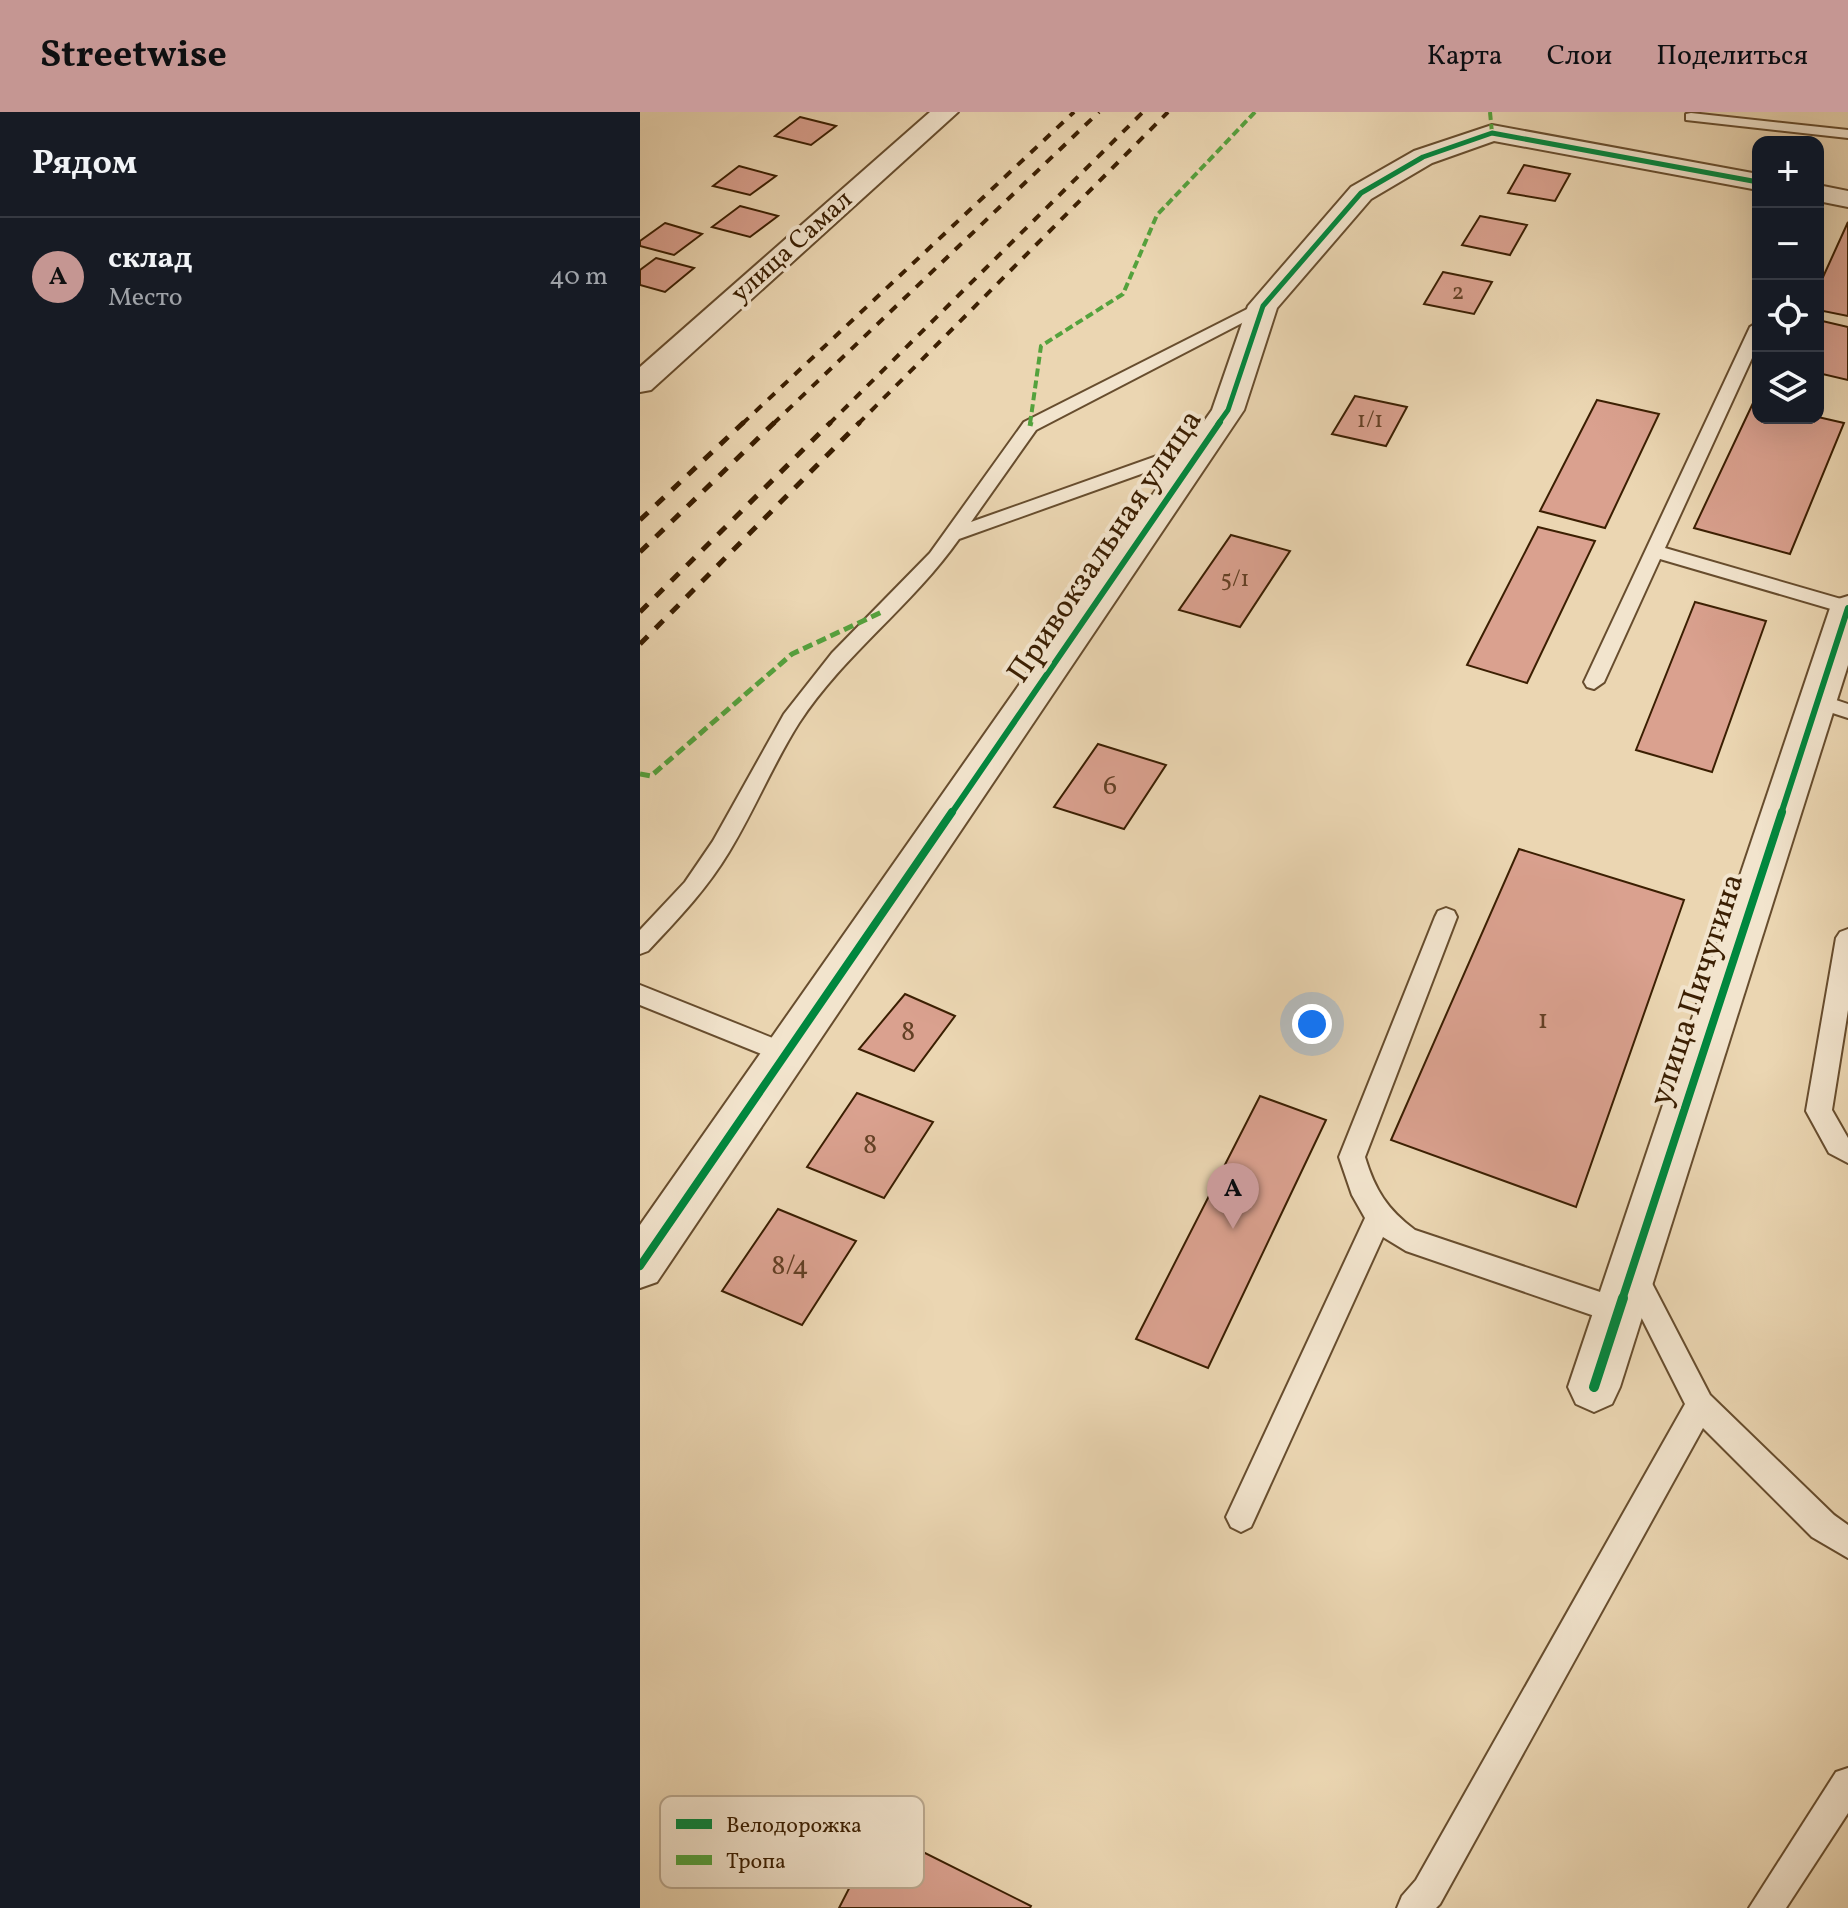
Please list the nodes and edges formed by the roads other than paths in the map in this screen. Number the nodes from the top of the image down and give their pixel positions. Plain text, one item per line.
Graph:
1 (945, 112) edge
2 (1691, 117) dead end
3 (1848, 134) edge
4 (1752, 181) edge
5 (1824, 194) edge
6 (1848, 199) edge
7 (1263, 306) junction
8 (1752, 340) edge
9 (640, 383) edge
10 (1205, 445) junction
11 (953, 535) junction
12 (1653, 551) junction
13 (1848, 608) edge
14 (1594, 682) dead end
15 (1833, 706) edge
16 (1446, 917) dead end
17 (1848, 938) edge
18 (640, 945) edge
19 (640, 995) edge
20 (786, 1054) junction
21 (1848, 1152) edge
22 (1378, 1218) junction
23 (640, 1266) edge
24 (1631, 1271) junction
25 (1618, 1311) junction
26 (1594, 1387) dead end
27 (1700, 1405) junction
28 (1241, 1517) dead end
29 (1848, 1543) edge
30 (1848, 1784) edge
31 (1426, 1903) edge
32 (1766, 1908) edge

1 - 9 street, улица Самал
2 - 3 lane
4 - 7 street, Привокзальная улица
5 - 6 street
7 - 10 street, Привокзальная улица
7 - 11 lane
8 - 12 lane
10 - 11 lane
10 - 20 street, Привокзальная улица
11 - 18 lane
12 - 13 lane
12 - 14 lane
13 - 15 street, улица Пичугина
15 - 24 street, улица Пичугина
16 - 22 lane
17 - 21 lane
19 - 20 lane
20 - 23 street, Привокзальная улица
22 - 25 lane
22 - 28 lane
24 - 25 street, улица Пичугина
24 - 27 lane
25 - 26 street, улица Пичугина
27 - 29 lane
27 - 31 lane
30 - 32 lane

